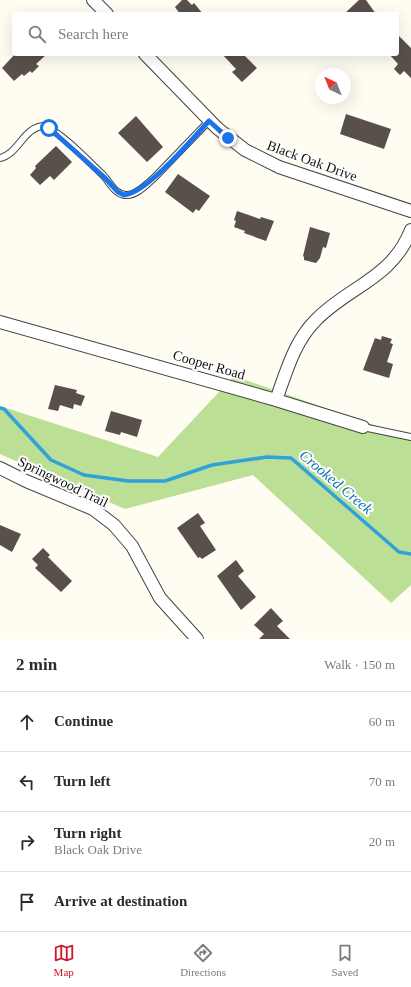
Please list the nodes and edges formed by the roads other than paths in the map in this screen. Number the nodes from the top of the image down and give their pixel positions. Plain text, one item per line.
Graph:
1 (93, 0) edge
2 (105, 12) edge
3 (147, 56) edge
4 (209, 121) junction
5 (0, 158) edge
6 (411, 211) edge
7 (411, 230) edge
8 (0, 322) edge
9 (276, 400) junction
10 (364, 427) joint
11 (411, 437) edge
12 (0, 468) edge
13 (197, 639) edge

1 - 2 street
3 - 4 street, Black Oak Drive
4 - 5 lane
4 - 6 street, Black Oak Drive
7 - 9 street
8 - 9 street, Cooper Road
9 - 10 street, Cooper Road
10 - 11 lane, Cooper Road
12 - 13 street, Springwood Trail

